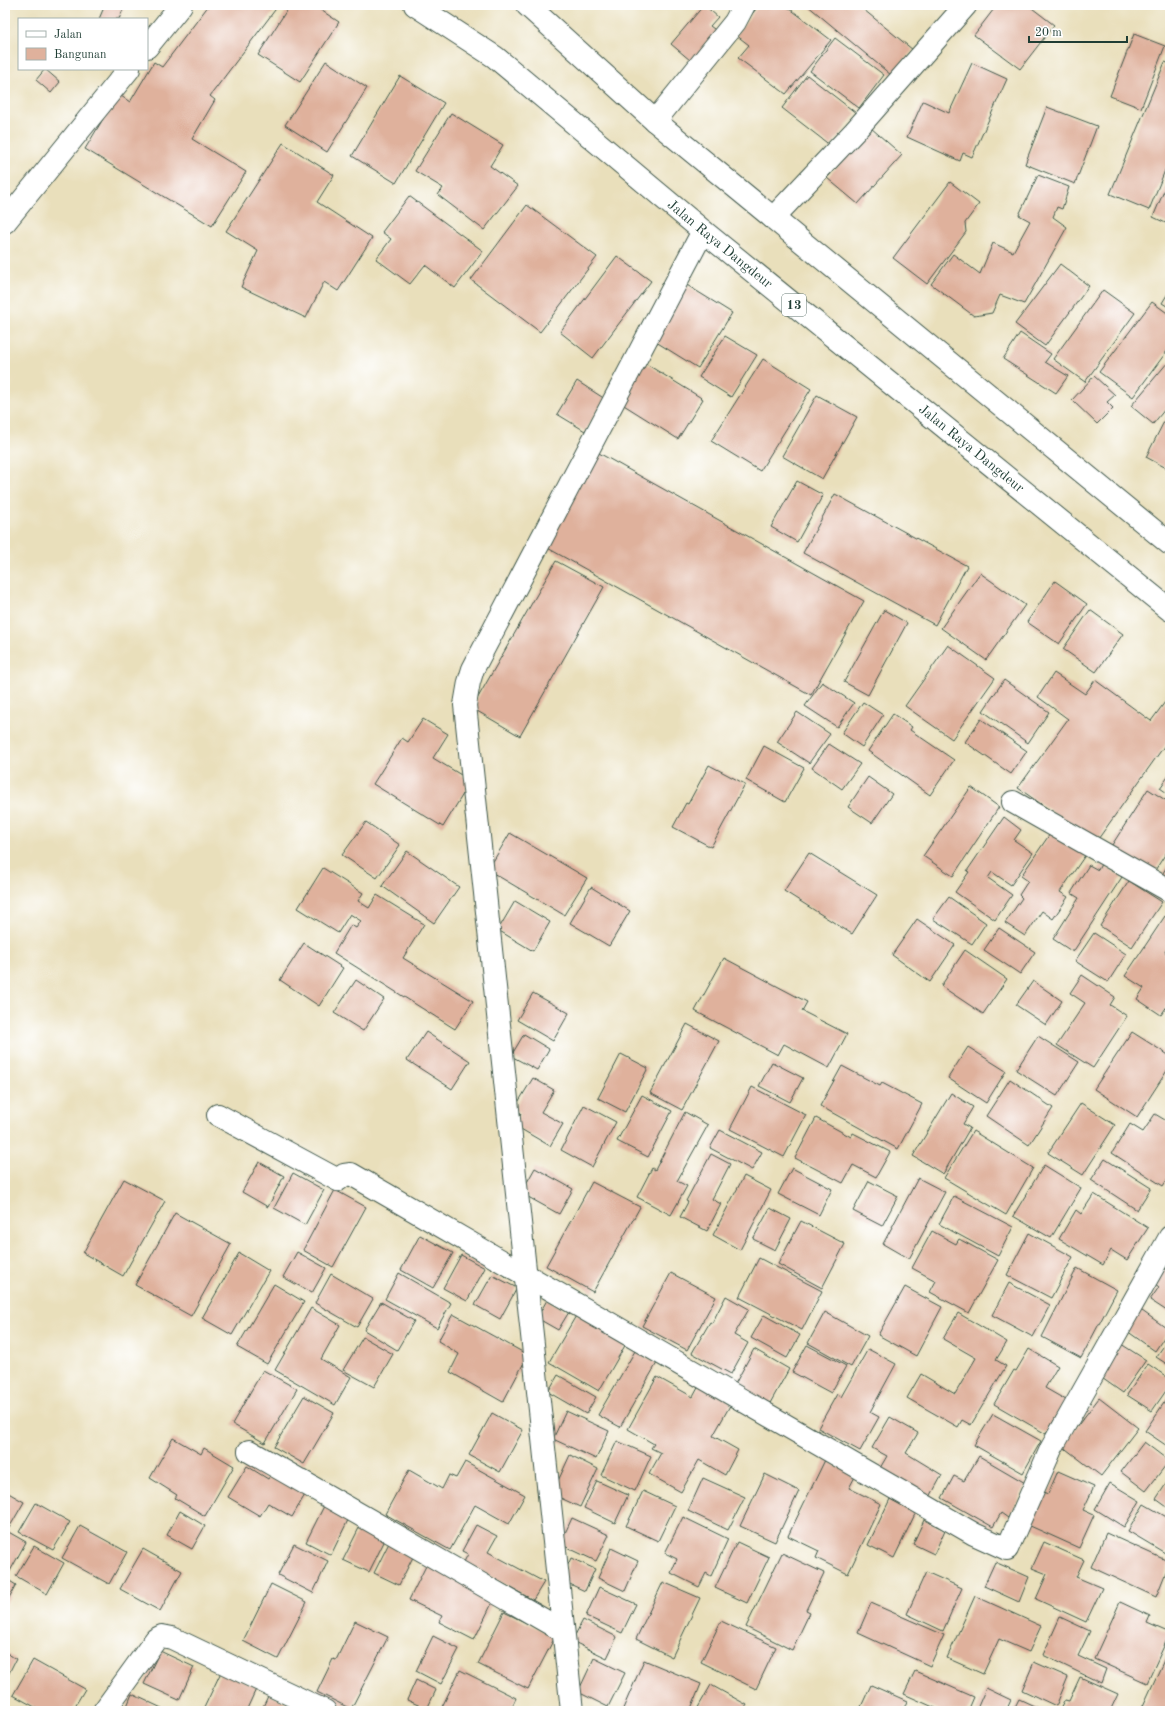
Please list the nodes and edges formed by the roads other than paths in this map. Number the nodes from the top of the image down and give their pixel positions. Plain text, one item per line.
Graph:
1 (181, 5) edge
2 (415, 5) edge
3 (527, 5) edge
4 (744, 5) edge
5 (966, 5) edge
6 (148, 46) edge
7 (128, 70) edge
8 (655, 121) junction
9 (773, 218) junction
10 (5, 222) edge
11 (703, 231) junction
12 (1170, 544) edge
13 (1170, 610) edge
14 (1013, 802) dead end
15 (1170, 891) edge
16 (218, 1115) dead end
17 (1170, 1237) edge
18 (526, 1276) junction
19 (249, 1451) dead end
20 (563, 1631) junction
21 (104, 1711) edge
22 (325, 1711) edge
23 (572, 1711) edge

1 - 6 main road
2 - 11 main road, Jalan Raya Dangdeur / 13
3 - 8 main road
4 - 8 main road
5 - 9 main road
7 - 10 main road
8 - 9 main road
9 - 12 main road
11 - 13 main road, Jalan Raya Dangdeur / 13
11 - 18 main road
14 - 15 main road
16 - 18 main road
17 - 18 main road
18 - 20 main road
19 - 20 main road
20 - 23 main road
21 - 22 main road

